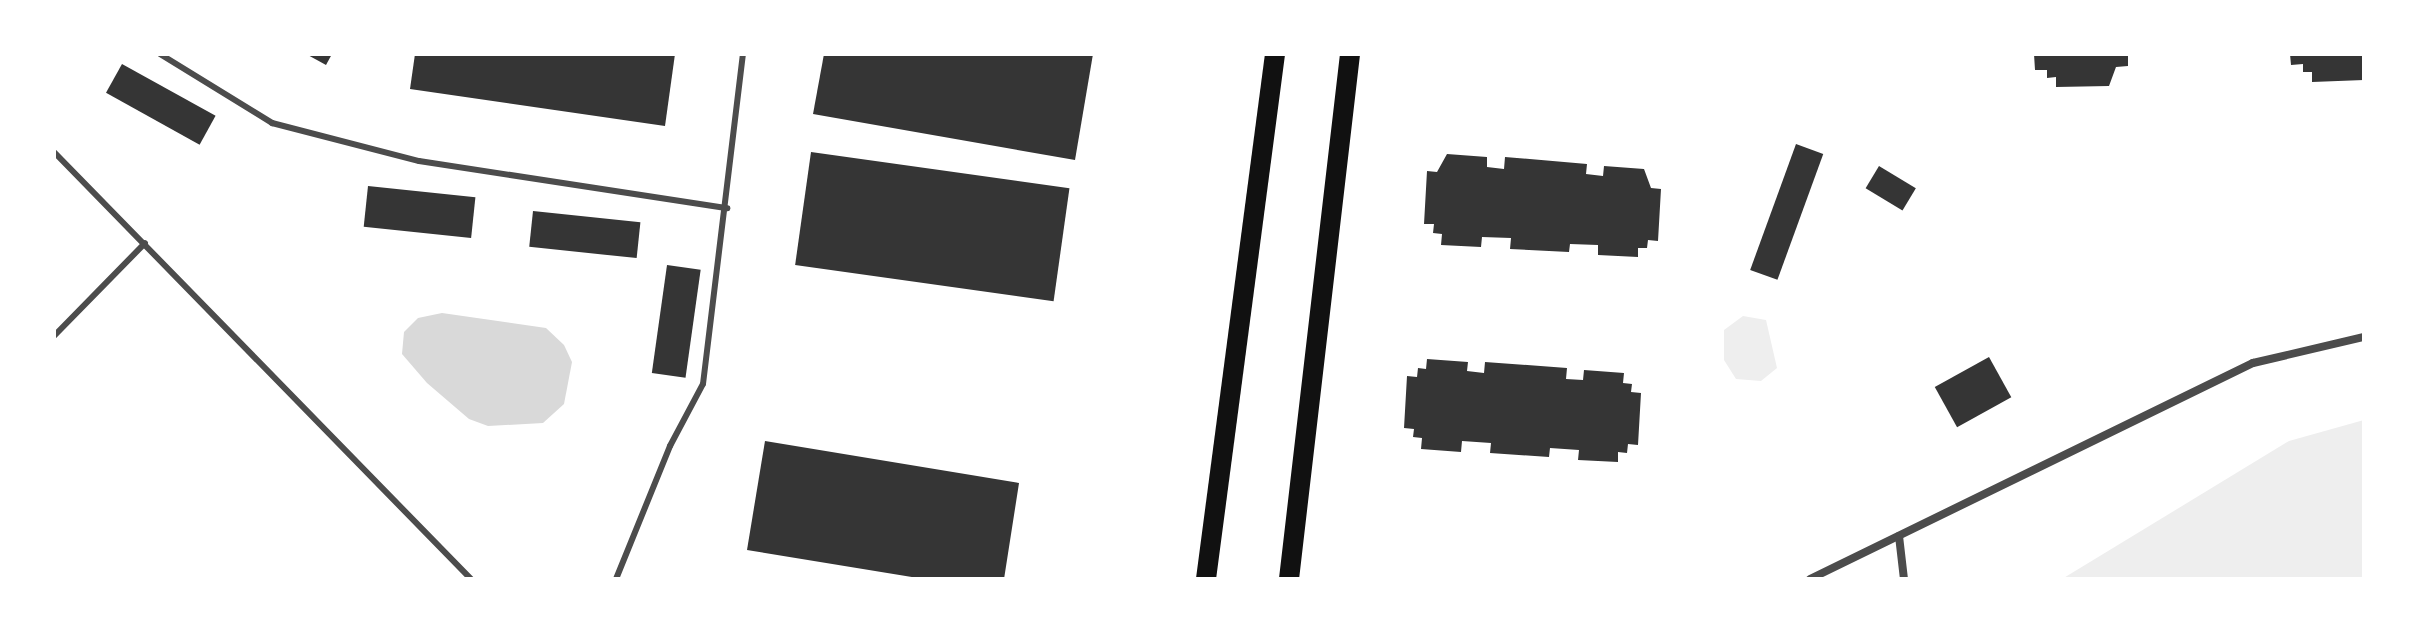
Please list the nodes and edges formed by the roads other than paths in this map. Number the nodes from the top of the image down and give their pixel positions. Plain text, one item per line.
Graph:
1 (160, 54) edge
2 (743, 54) edge
3 (1275, 54) edge
4 (1350, 54) edge
5 (54, 152) edge
6 (727, 208) junction
7 (145, 243) junction
8 (54, 336) edge
9 (2364, 337) edge
10 (1899, 536) junction
11 (471, 579) edge
12 (616, 579) edge
13 (1206, 579) edge
14 (1289, 579) edge
15 (1810, 579) edge
16 (1904, 579) edge

1 - 6 lane
2 - 6 lane
3 - 13 main road
4 - 14 main road
5 - 7 lane
6 - 12 lane
7 - 8 lane
7 - 11 lane
9 - 10 street
10 - 15 street
10 - 16 street

